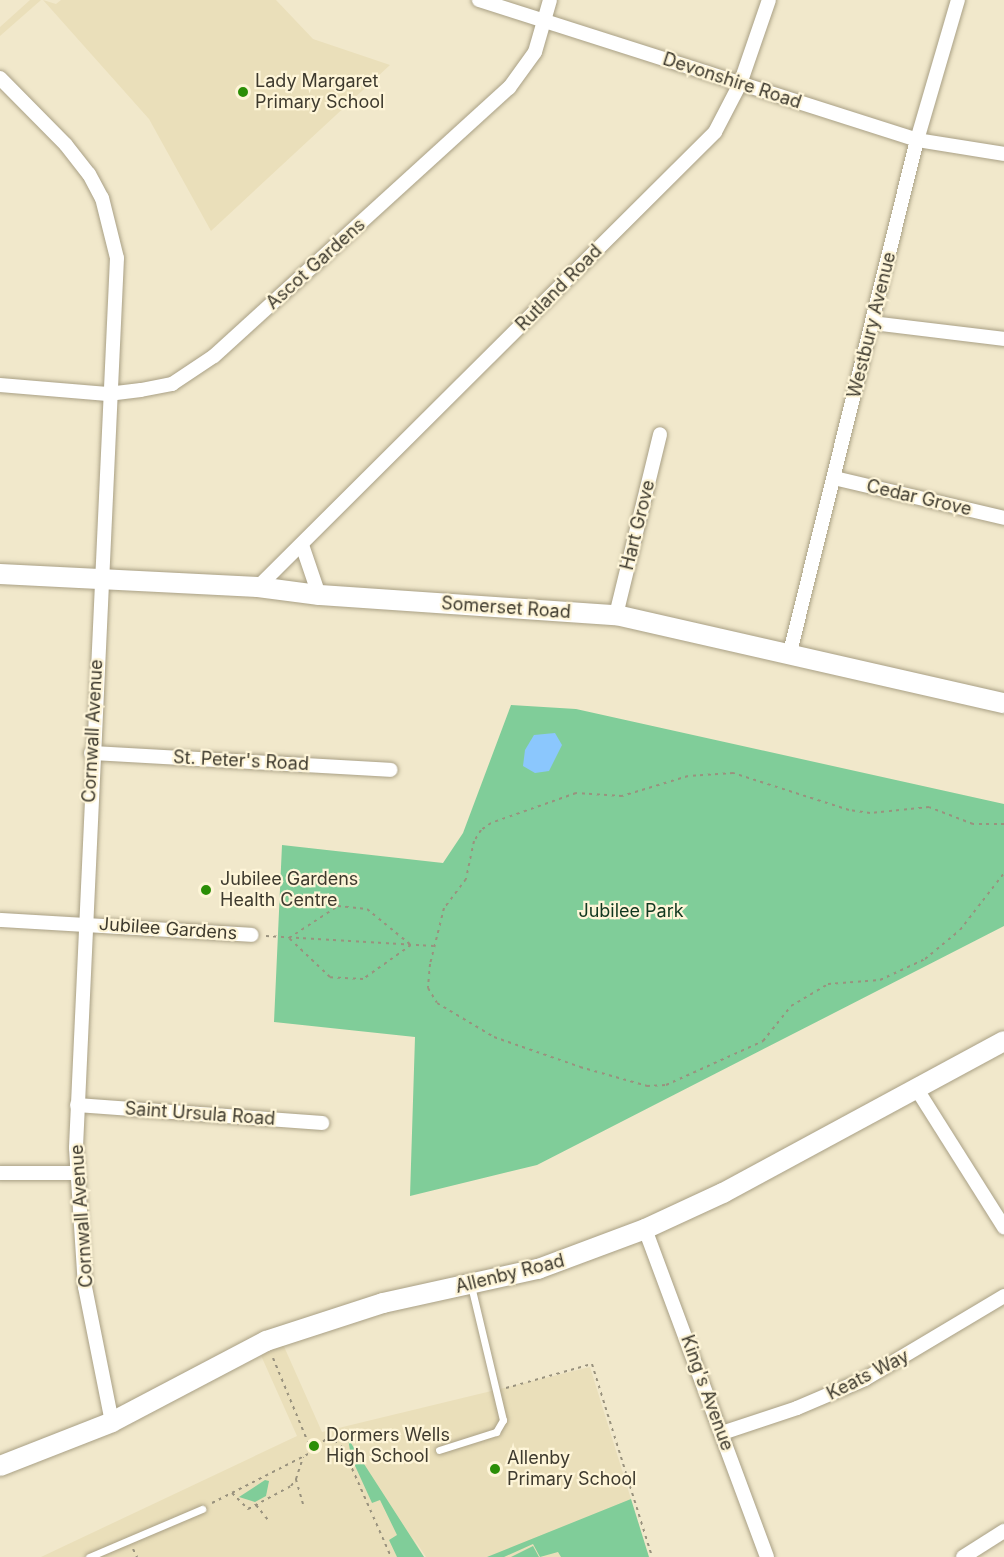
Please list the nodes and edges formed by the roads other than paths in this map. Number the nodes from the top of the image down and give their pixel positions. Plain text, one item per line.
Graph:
1 (478, 0) edge
2 (550, 0) edge
3 (769, 0) edge
4 (958, 0) edge
5 (546, 22) junction
6 (0, 78) edge
7 (740, 84) junction
8 (917, 140) junction
9 (1004, 154) edge
10 (872, 323) junction
11 (1004, 339) edge
12 (0, 386) edge
13 (108, 394) junction
14 (660, 434) dead end
15 (834, 478) junction
16 (1004, 518) edge
17 (302, 545) junction
18 (0, 574) edge
19 (102, 578) junction
20 (258, 587) junction
21 (319, 595) junction
22 (615, 615) junction
23 (790, 652) junction
24 (1004, 703) edge
25 (92, 753) junction
26 (391, 770) dead end
27 (0, 920) edge
28 (84, 923) junction
29 (252, 935) road end
30 (1004, 1041) edge
31 (916, 1088) junction
32 (77, 1105) junction
33 (322, 1123) dead end
34 (0, 1173) edge
35 (76, 1173) junction
36 (1004, 1227) edge
37 (645, 1229) junction
38 (471, 1286) junction
39 (1004, 1296) edge
40 (112, 1422) junction
41 (722, 1433) junction
42 (439, 1450) dead end
43 (0, 1466) edge
44 (202, 1509) road end
45 (1004, 1531) edge
46 (89, 1557) edge
47 (767, 1557) edge
48 (963, 1557) edge

1 - 5 street, Devonshire Road
2 - 5 street, Ascot Gardens
3 - 7 street, Rutland Road
4 - 8 street, Westbury Avenue
5 - 7 street, Devonshire Road
5 - 13 street, Ascot Gardens
6 - 13 street, Cornwall Avenue
7 - 8 street, Devonshire Road
7 - 17 street, Rutland Road
8 - 9 street, Devonshire Road
8 - 10 street, Westbury Avenue
10 - 11 street
10 - 15 street, Westbury Avenue
12 - 13 street, Ascot Gardens
13 - 19 street, Cornwall Avenue
14 - 22 street, Hart Grove
15 - 16 street, Cedar Grove
15 - 23 street, Westbury Avenue
17 - 20 street, Rutland Road
17 - 21 street
18 - 19 street, Somerset Road
19 - 20 street, Somerset Road
19 - 25 street, Cornwall Avenue
20 - 21 street, Somerset Road
21 - 22 street, Somerset Road
22 - 23 street, Somerset Road
23 - 24 street, Somerset Road
25 - 26 street, St. Peter's Road
25 - 28 street, Cornwall Avenue
27 - 28 street, Jubilee Gardens
28 - 29 street, Jubilee Gardens
28 - 32 street, Cornwall Avenue
30 - 31 street, Allenby Road
31 - 36 street
31 - 37 street, Allenby Road
32 - 33 street, Saint Ursula Road
32 - 35 street, Cornwall Avenue
34 - 35 street
35 - 40 street, Cornwall Avenue
37 - 38 street, Allenby Road
37 - 41 street, King's Avenue
38 - 40 street, Allenby Road
38 - 42 lane
39 - 41 street, Keats Way
40 - 43 street, Allenby Road
41 - 47 street, King's Avenue
44 - 46 lane
45 - 48 street

